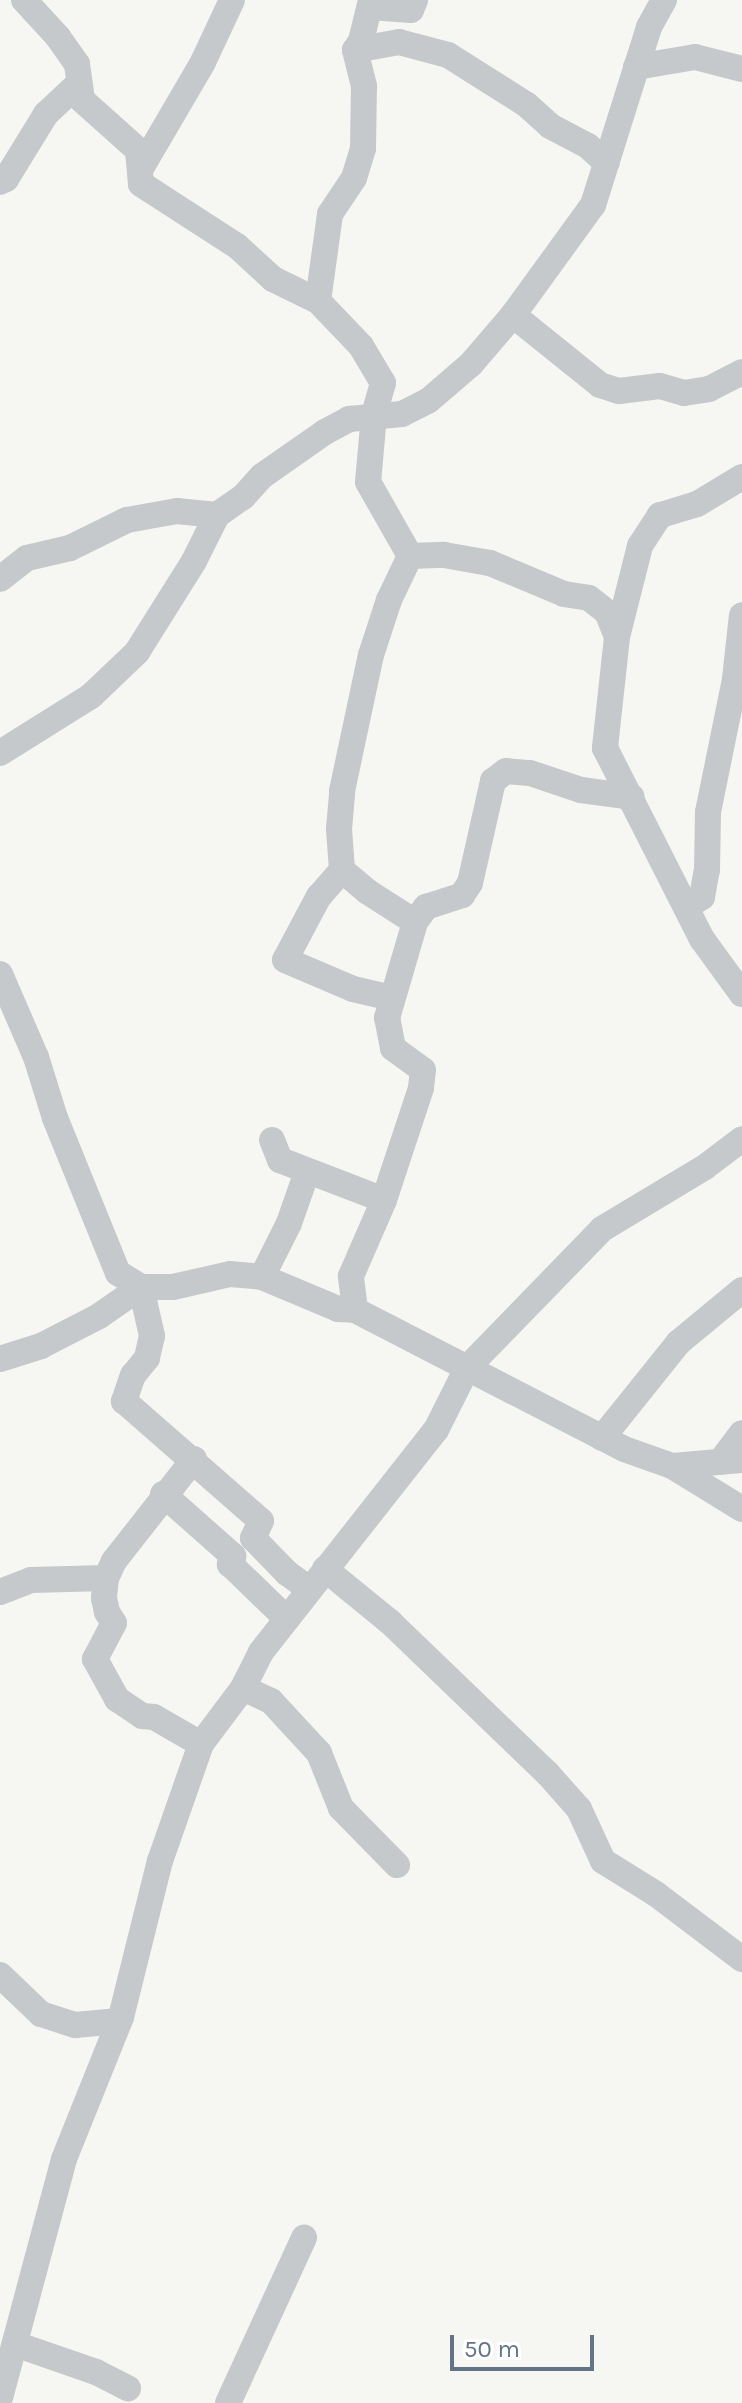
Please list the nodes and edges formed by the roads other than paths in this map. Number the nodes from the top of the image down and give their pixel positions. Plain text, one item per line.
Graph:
1 (24, 0) edge
2 (232, 0) edge
3 (415, 0) edge
4 (664, 0) edge
5 (371, 4) edge
6 (355, 50) junction
7 (636, 67) junction
8 (742, 69) edge
9 (78, 84) junction
10 (607, 163) junction
11 (140, 170) junction
12 (0, 182) edge
13 (318, 301) junction
14 (513, 315) junction
15 (742, 372) edge
16 (374, 415) junction
17 (742, 477) edge
18 (217, 515) junction
19 (410, 556) junction
20 (0, 579) edge
21 (742, 615) edge
22 (617, 637) junction
23 (0, 753) edge
24 (632, 797) junction
25 (342, 870) junction
26 (686, 907) junction
27 (415, 922) junction
28 (0, 974) edge
29 (742, 994) edge
30 (392, 998) junction
31 (742, 1139) edge
32 (272, 1140) dead end
33 (307, 1172) junction
34 (384, 1200) junction
35 (262, 1277) junction
36 (141, 1287) junction
37 (742, 1290) edge
38 (355, 1310) junction
39 (0, 1359) edge
40 (467, 1368) junction
41 (742, 1433) edge
42 (602, 1438) junction
43 (194, 1459) junction
44 (731, 1461) edge
45 (672, 1466) junction
46 (163, 1494) junction
47 (742, 1509) edge
48 (106, 1578) junction
49 (317, 1579) junction
50 (0, 1592) edge
51 (287, 1619) junction
52 (243, 1688) junction
53 (201, 1744) junction
54 (397, 1865) dead end
55 (742, 1959) edge
56 (0, 1975) edge
57 (119, 2021) junction
58 (304, 2238) dead end
59 (11, 2331) edge
60 (128, 2388) dead end
61 (0, 2398) edge
62 (228, 2403) edge

1 - 9 street
2 - 11 street
3 - 5 street
4 - 7 street
5 - 6 street
6 - 10 street
6 - 13 street
7 - 8 street
7 - 10 street
9 - 11 street
9 - 12 street
10 - 14 street
11 - 13 street
13 - 16 street
14 - 15 street
14 - 16 street
16 - 18 street
16 - 19 street
17 - 22 street
18 - 20 street
18 - 23 street
19 - 22 street
19 - 25 street
21 - 26 street
22 - 24 street
24 - 26 street
24 - 27 street
25 - 27 street
25 - 30 street
26 - 29 street
27 - 30 street
28 - 36 street
30 - 34 street
31 - 40 street
32 - 33 street
33 - 34 street
33 - 35 street
34 - 38 street
35 - 36 street
35 - 38 street
36 - 39 street
36 - 43 street
37 - 42 street
38 - 40 street
40 - 42 street
40 - 49 street
41 - 44 street
42 - 45 street
43 - 46 street
43 - 49 street
44 - 45 street
45 - 47 street
46 - 48 street
46 - 51 street
48 - 50 street
48 - 53 street
49 - 51 street
49 - 55 street
51 - 52 street
52 - 53 street
52 - 54 street
53 - 57 street
56 - 57 street
57 - 59 street
58 - 62 street
59 - 60 street
59 - 61 street

